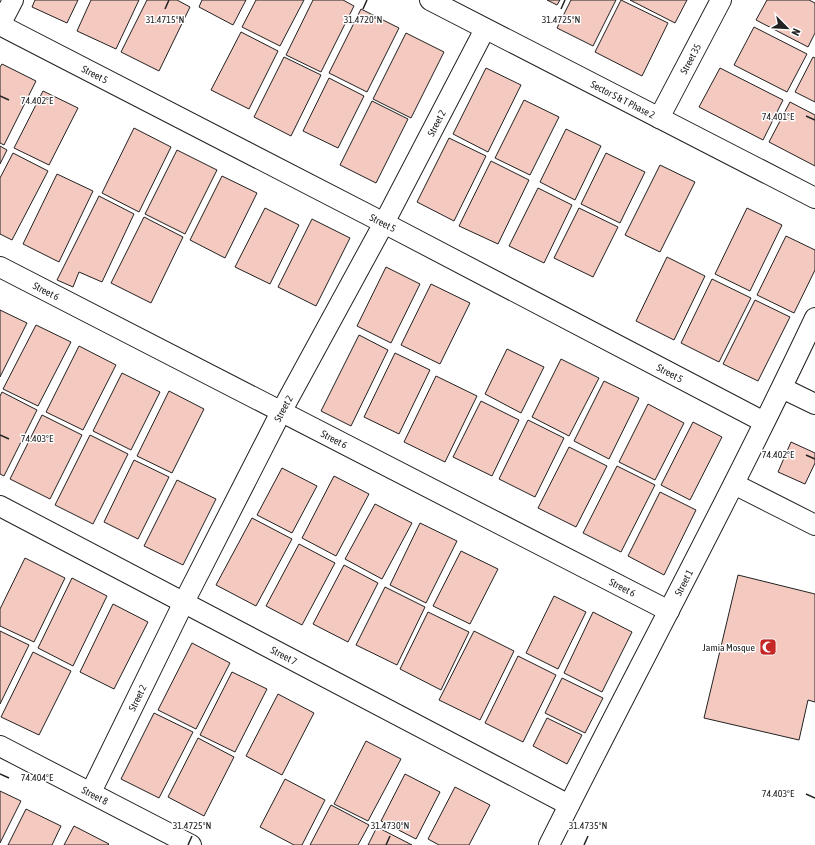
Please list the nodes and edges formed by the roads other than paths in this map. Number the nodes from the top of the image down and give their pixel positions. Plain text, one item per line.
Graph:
1 (12, 0) edge
2 (430, 0) edge
3 (721, 0) edge
4 (0, 25) edge
5 (485, 29) junction
6 (659, 118) junction
7 (815, 198) edge
8 (384, 223) junction
9 (0, 267) edge
10 (815, 318) edge
11 (782, 388) junction
12 (815, 404) edge
13 (281, 412) junction
14 (764, 422) junction
15 (734, 484) junction
16 (0, 506) edge
17 (815, 525) edge
18 (184, 602) junction
19 (668, 611) junction
20 (0, 746) edge
21 (91, 792) junction
22 (569, 805) junction
23 (190, 845) edge
24 (549, 845) edge

1 - 4 street
2 - 5 street, Sector S & T Phase 2
3 - 6 street, Street 35
4 - 8 street, Street 5
5 - 6 street, Sector S & T Phase 2
5 - 8 street, Street 2
6 - 7 street, Sector S & T Phase 2
8 - 13 street, Street 2
8 - 14 street, Street 5
9 - 13 street, Street 6
10 - 11 street, Street 1
11 - 12 street
11 - 14 street, Street 1
13 - 18 street, Street 2
13 - 19 street, Street 6
14 - 15 street, Street 1
15 - 17 street
15 - 19 street, Street 1
16 - 18 street, Street 7
18 - 21 street, Street 2
18 - 22 street, Street 7
19 - 22 street, Street 1
20 - 21 street, Street 8
21 - 23 street, Street 8
22 - 24 street, Street 1

